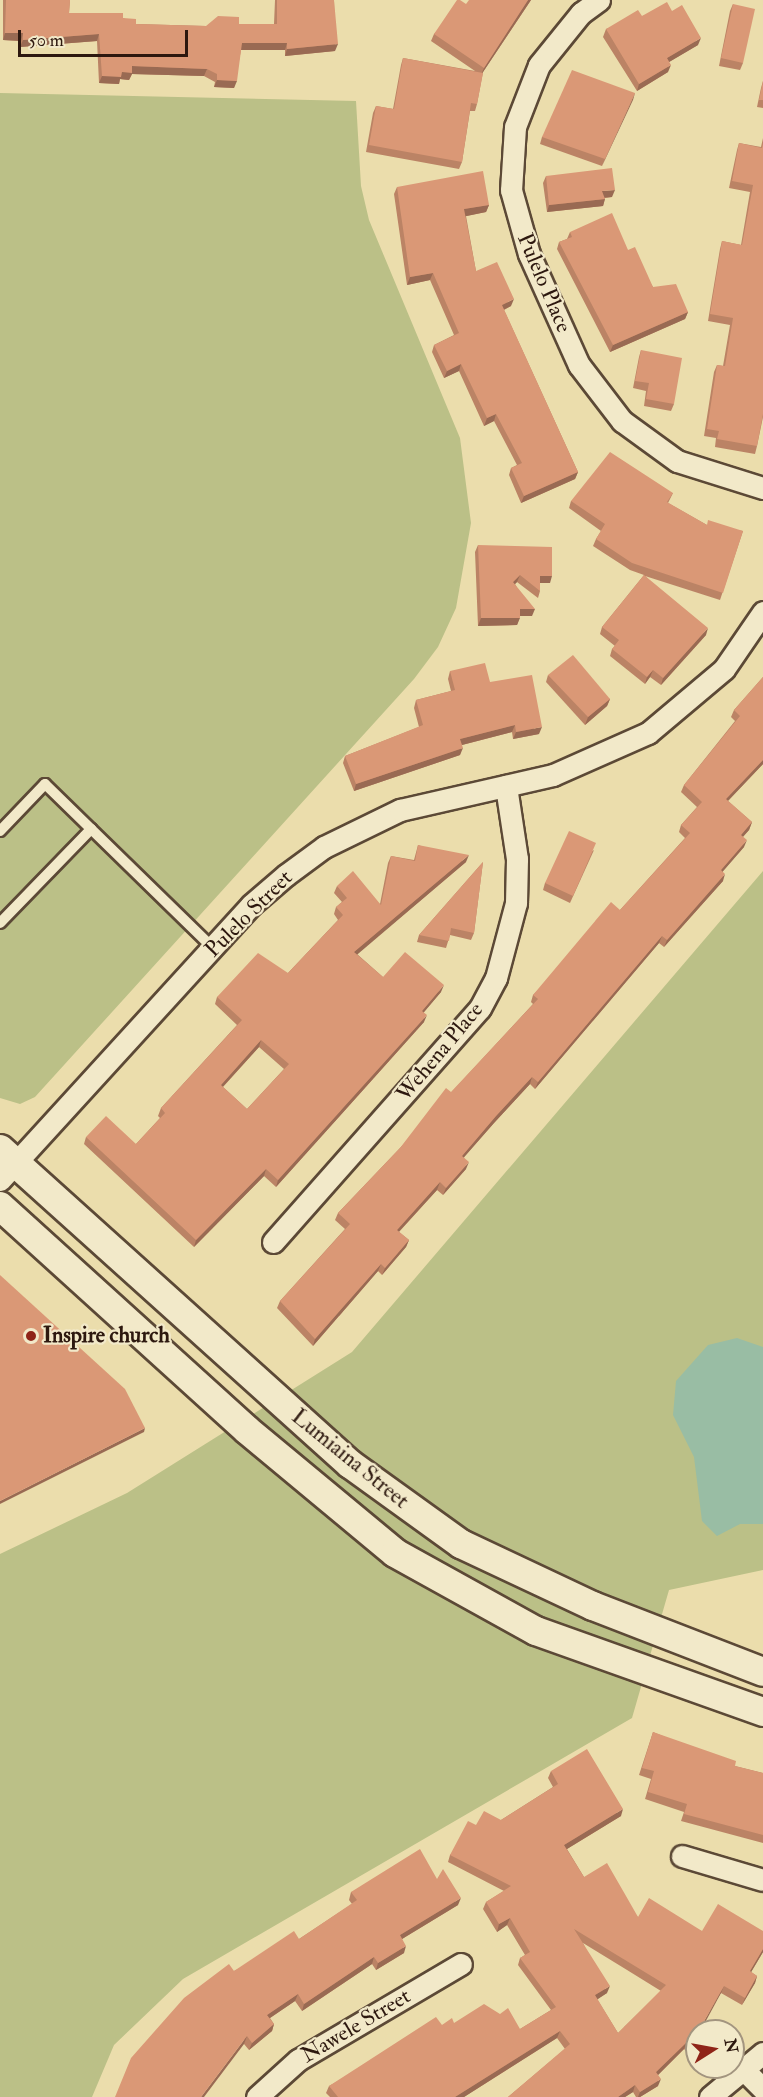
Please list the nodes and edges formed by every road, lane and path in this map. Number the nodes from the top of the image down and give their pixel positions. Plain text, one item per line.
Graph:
1 (599, 0) edge
2 (763, 488) edge
3 (763, 612) edge
4 (506, 786) junction
5 (91, 829) junction
6 (0, 831) edge
7 (0, 923) edge
8 (213, 948) junction
9 (5, 1164) edge
10 (0, 1206) edge
11 (273, 1242) dead end
12 (763, 1672) edge
13 (763, 1712) edge
14 (682, 1856) dead end
15 (763, 1880) edge
16 (461, 1964) dead end
17 (763, 2053) edge
18 (746, 2072) junction
19 (763, 2089) edge
20 (257, 2097) edge
21 (710, 2097) edge

1 - 2 street, Pulelo Place
3 - 4 street, Pulelo Street
4 - 8 street, Pulelo Street
4 - 11 street, Wehena Place
5 - 6 lane
5 - 7 lane
5 - 8 lane
8 - 9 street, Pulelo Street
9 - 12 main road, Lumiaina Street
10 - 13 main road, Lumiaina Street
14 - 15 street
16 - 20 street, Nawele Street
17 - 18 street
18 - 19 street
18 - 21 street

